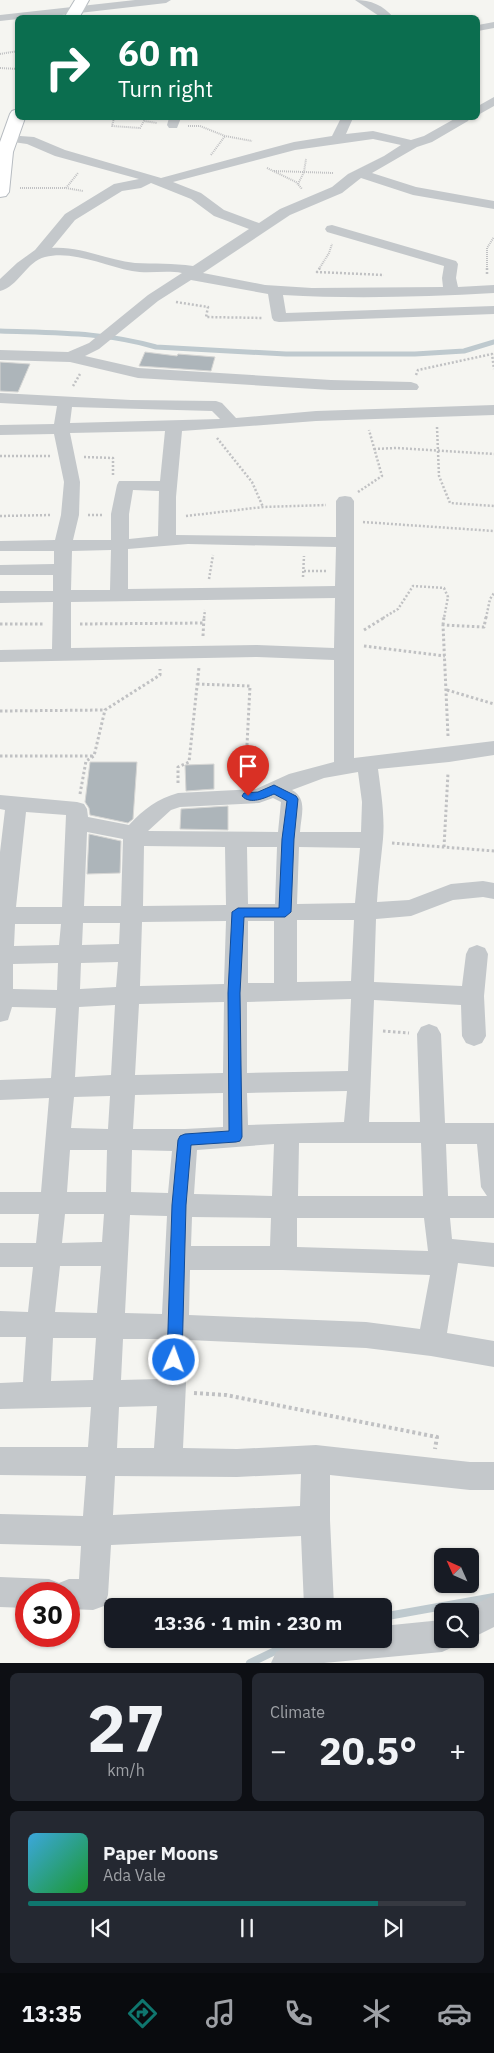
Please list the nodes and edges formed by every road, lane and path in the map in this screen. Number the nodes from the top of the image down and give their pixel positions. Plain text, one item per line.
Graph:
1 (166, 0) edge
2 (360, 0) edge
3 (147, 3) junction
4 (76, 10) edge
5 (6, 14) edge
6 (143, 15) edge
7 (385, 15) edge
8 (494, 25) edge
9 (480, 28) edge
10 (15, 52) edge
11 (0, 54) edge
12 (0, 68) edge
13 (15, 68) edge
14 (494, 101) edge
15 (480, 109) edge
16 (480, 110) edge
17 (494, 111) edge
18 (15, 119) edge
19 (114, 120) edge
20 (346, 120) edge
21 (461, 120) edge
22 (174, 122) edge
23 (7, 134) edge
24 (337, 139) junction
25 (308, 143) junction
26 (412, 144) junction
27 (276, 150) junction
28 (256, 156) junction
29 (274, 170) junction
30 (304, 172) junction
31 (356, 175) junction
32 (155, 180) junction
33 (298, 184) junction
34 (0, 190) edge
35 (104, 195) junction
36 (307, 202) junction
37 (494, 205) edge
38 (262, 229) junction
39 (332, 229) dead end
40 (40, 253) junction
41 (487, 258) dead end
42 (494, 258) edge
43 (193, 273) junction
44 (0, 287) edge
45 (488, 289) edge
46 (275, 290) junction
47 (451, 291) junction
48 (153, 298) junction
49 (491, 310) edge
50 (279, 318) junction
51 (493, 354) edge
52 (0, 355) edge
53 (70, 357) junction
54 (87, 360) junction
55 (494, 370) edge
56 (412, 386) joint
57 (0, 398) edge
58 (65, 402) junction
59 (494, 410) edge
60 (436, 411) junction
61 (364, 414) junction
62 (232, 423) junction
63 (210, 425) junction
64 (174, 426) junction
65 (61, 428) junction
66 (0, 430) edge
67 (374, 449) junction
68 (439, 451) junction
69 (494, 454) edge
70 (168, 486) junction
71 (494, 506) edge
72 (264, 507) junction
73 (345, 509) junction
74 (166, 518) junction
75 (494, 531) edge
76 (167, 540) junction
77 (216, 540) junction
78 (304, 542) junction
79 (346, 542) junction
80 (63, 545) junction
81 (119, 545) junction
82 (0, 546) edge
83 (0, 570) edge
84 (62, 570) junction
85 (345, 592) junction
86 (207, 593) junction
87 (303, 593) junction
88 (494, 593) edge
89 (119, 594) junction
90 (62, 596) junction
91 (0, 597) edge
92 (204, 623) junction
93 (0, 624) edge
94 (61, 624) junction
95 (443, 625) junction
96 (342, 649) junction
97 (202, 652) junction
98 (162, 654) junction
99 (61, 655) junction
100 (0, 656) edge
101 (445, 656) junction
102 (197, 684) junction
103 (447, 690) junction
104 (494, 704) edge
105 (0, 710) edge
106 (105, 710) junction
107 (494, 748) edge
108 (449, 755) junction
109 (0, 756) edge
110 (94, 756) junction
111 (367, 763) junction
112 (344, 767) junction
113 (267, 793) junction
114 (178, 800) junction
115 (8, 802) edge
116 (77, 816) junction
117 (134, 833) junction
118 (236, 839) junction
119 (288, 839) junction
120 (372, 840) junction
121 (444, 847) junction
122 (494, 852) edge
123 (494, 891) edge
124 (365, 911) junction
125 (238, 912) junction
126 (285, 912) junction
127 (133, 913) junction
128 (72, 915) junction
129 (2, 916) edge
130 (130, 952) junction
131 (70, 953) junction
132 (477, 954) dead end
133 (1, 955) edge
134 (363, 990) junction
135 (286, 992) junction
136 (234, 993) junction
137 (128, 995) junction
138 (472, 996) junction
139 (68, 998) junction
140 (0, 1003) edge
141 (430, 1034) dead end
142 (474, 1036) dead end
143 (360, 1081) junction
144 (234, 1084) junction
145 (123, 1085) junction
146 (60, 1088) junction
147 (0, 1090) edge
148 (356, 1132) junction
149 (287, 1133) junction
150 (432, 1134) junction
151 (491, 1134) edge
152 (236, 1137) junction
153 (120, 1138) junction
154 (57, 1139) junction
155 (185, 1140) junction
156 (494, 1187) edge
157 (0, 1203) edge
158 (53, 1203) junction
159 (118, 1203) junction
160 (179, 1205) junction
161 (286, 1207) junction
162 (436, 1207) junction
163 (494, 1207) edge
164 (47, 1254) junction
165 (115, 1254) junction
166 (0, 1255) edge
167 (494, 1255) edge
168 (443, 1257) junction
169 (178, 1258) junction
170 (283, 1258) junction
171 (0, 1324) edge
172 (40, 1325) junction
173 (111, 1326) junction
174 (176, 1327) junction
175 (431, 1343) junction
176 (494, 1354) edge
177 (173, 1392) junction
178 (107, 1394) junction
179 (36, 1395) junction
180 (0, 1396) edge
181 (316, 1459) junction
182 (0, 1461) edge
183 (103, 1462) junction
184 (168, 1462) junction
185 (432, 1472) junction
186 (494, 1476) edge
187 (315, 1520) junction
188 (0, 1529) edge
189 (97, 1531) junction
190 (0, 1592) edge
191 (15, 1593) edge
192 (80, 1594) edge
193 (319, 1598) edge
194 (494, 1610) edge
195 (479, 1618) edge
196 (434, 1636) edge
197 (392, 1639) edge
198 (313, 1648) edge
199 (287, 1663) edge

1 - 3 street
2 - 7 street
3 - 4 street
3 - 6 street
4 - 5 street
8 - 9 street
10 - 11 path
12 - 13 path
14 - 15 street
16 - 17 street
18 - 23 street
19 - 22 path
20 - 24 street
21 - 26 street
22 - 27 path
23 - 32 street
23 - 34 street
24 - 25 street
24 - 26 street
25 - 27 street
25 - 30 path
26 - 31 street
27 - 28 street
28 - 29 path
28 - 32 street
29 - 30 path
29 - 33 path
30 - 31 path
30 - 33 path
31 - 36 street
31 - 37 street
32 - 35 street
32 - 38 street
33 - 36 path
34 - 35 path
35 - 40 street
36 - 38 street
38 - 43 street
39 - 47 street
40 - 43 street
40 - 44 street
41 - 42 path
43 - 46 street
43 - 48 street
45 - 47 street
45 - 49 street
46 - 47 street
46 - 50 street
48 - 50 path
48 - 53 street
49 - 50 street
51 - 55 path
51 - 56 path
52 - 53 street
53 - 54 street
54 - 56 street
54 - 58 path
57 - 58 street
58 - 62 street
58 - 65 street
59 - 60 street
60 - 61 street
60 - 68 path
61 - 62 street
61 - 67 path
62 - 63 street
63 - 64 street
63 - 72 path
64 - 65 street
64 - 70 street
65 - 66 street
65 - 80 street
67 - 68 path
67 - 73 path
68 - 69 path
68 - 71 path
70 - 74 street
70 - 81 street
72 - 73 path
72 - 74 path
73 - 75 path
73 - 79 street
74 - 76 street
76 - 77 street
76 - 81 street
77 - 78 street
77 - 86 path
78 - 79 street
78 - 87 path
79 - 85 street
80 - 81 street
80 - 82 street
80 - 84 street
81 - 89 street
83 - 84 street
84 - 90 street
85 - 87 street
85 - 96 street
86 - 87 street
86 - 89 street
86 - 92 path
88 - 95 path
89 - 90 street
90 - 91 street
90 - 94 street
92 - 94 path
92 - 97 path
93 - 94 path
94 - 99 street
95 - 96 path
95 - 101 path
96 - 97 street
96 - 101 path
96 - 112 street
97 - 98 street
97 - 102 path
98 - 99 street
98 - 106 path
99 - 100 street
101 - 103 path
102 - 113 path
102 - 114 path
103 - 104 path
103 - 108 path
105 - 106 path
106 - 110 path
107 - 108 street
108 - 111 street
108 - 121 path
109 - 110 path
110 - 116 path
111 - 112 street
111 - 120 street
112 - 113 street
113 - 114 street
113 - 119 street
114 - 117 street
115 - 116 street
115 - 129 street
116 - 117 street
116 - 128 street
117 - 118 street
117 - 127 street
118 - 119 street
118 - 125 street
119 - 120 street
119 - 126 street
120 - 121 path
120 - 124 street
121 - 122 path
123 - 124 street
124 - 126 street
124 - 134 street
125 - 126 street
125 - 127 street
125 - 136 street
126 - 135 street
127 - 128 street
127 - 130 street
128 - 129 street
128 - 131 street
129 - 133 street
130 - 131 street
130 - 137 street
131 - 133 street
131 - 139 street
132 - 138 street
133 - 140 street
134 - 135 street
134 - 138 street
134 - 143 street
135 - 136 street
136 - 137 street
136 - 144 street
137 - 139 street
137 - 145 street
138 - 142 street
139 - 140 street
139 - 146 street
141 - 150 street
143 - 144 street
143 - 148 street
144 - 145 street
144 - 152 street
145 - 146 street
145 - 153 street
146 - 147 street
146 - 154 street
148 - 149 street
148 - 150 street
149 - 152 street
149 - 161 street
150 - 151 street
150 - 162 street
151 - 156 street
152 - 155 street
153 - 154 street
153 - 155 street
153 - 159 street
154 - 158 street
155 - 160 street
157 - 158 street
158 - 159 street
158 - 164 street
159 - 160 street
159 - 165 street
160 - 161 street
160 - 169 street
161 - 162 street
161 - 170 street
162 - 163 street
162 - 168 street
164 - 165 street
164 - 166 street
164 - 172 street
165 - 173 street
167 - 168 street
168 - 170 street
168 - 175 street
169 - 170 street
169 - 174 street
171 - 172 street
172 - 173 street
172 - 179 street
173 - 174 street
173 - 178 street
174 - 175 street
174 - 177 street
175 - 176 street
177 - 178 street
177 - 184 street
177 - 185 path
178 - 179 street
178 - 183 street
179 - 180 street
181 - 184 street
181 - 185 street
181 - 187 street
182 - 183 street
183 - 184 street
183 - 189 street
185 - 186 street
187 - 189 street
187 - 193 street
188 - 189 street
189 - 192 street
190 - 191 street
194 - 195 street
196 - 197 street
198 - 199 street

